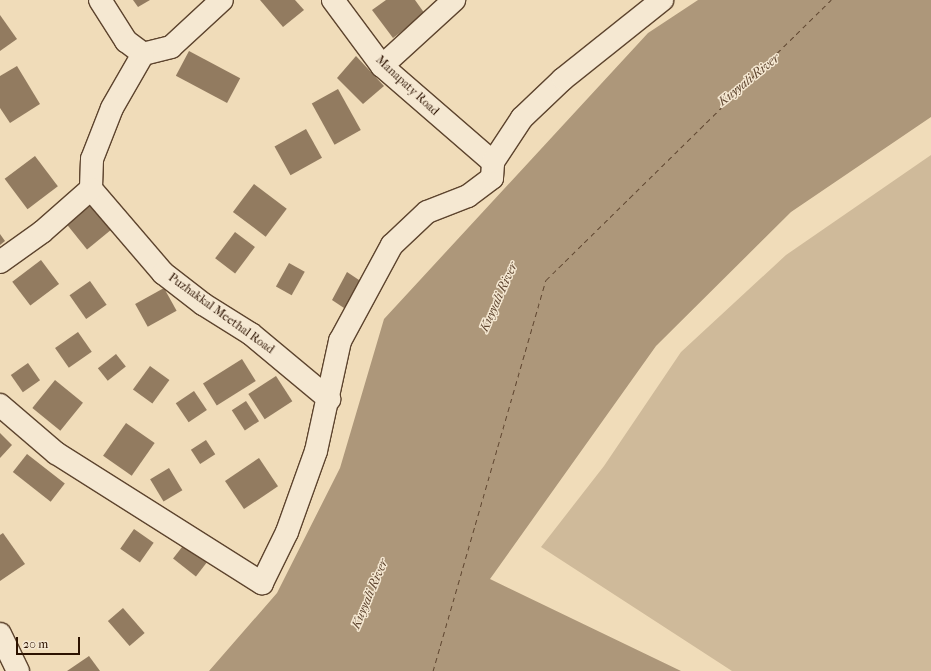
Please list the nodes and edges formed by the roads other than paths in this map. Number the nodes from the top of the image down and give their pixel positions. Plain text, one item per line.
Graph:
1 (100, 0) edge
2 (222, 0) edge
3 (333, 0) edge
4 (454, 0) edge
5 (662, 0) edge
6 (143, 54) junction
7 (382, 66) junction
8 (493, 162) junction
9 (91, 189) junction
10 (0, 262) edge
11 (329, 399) junction
12 (0, 405) edge
13 (0, 634) edge
14 (18, 671) edge

1 - 6 street
2 - 6 street
3 - 7 street, Manapaty Road
4 - 7 street
5 - 8 street
6 - 9 street
7 - 8 street, Manapaty Road
8 - 11 street
9 - 10 street
9 - 11 street, Puzhakkal Meethal Road
11 - 12 street
13 - 14 street

